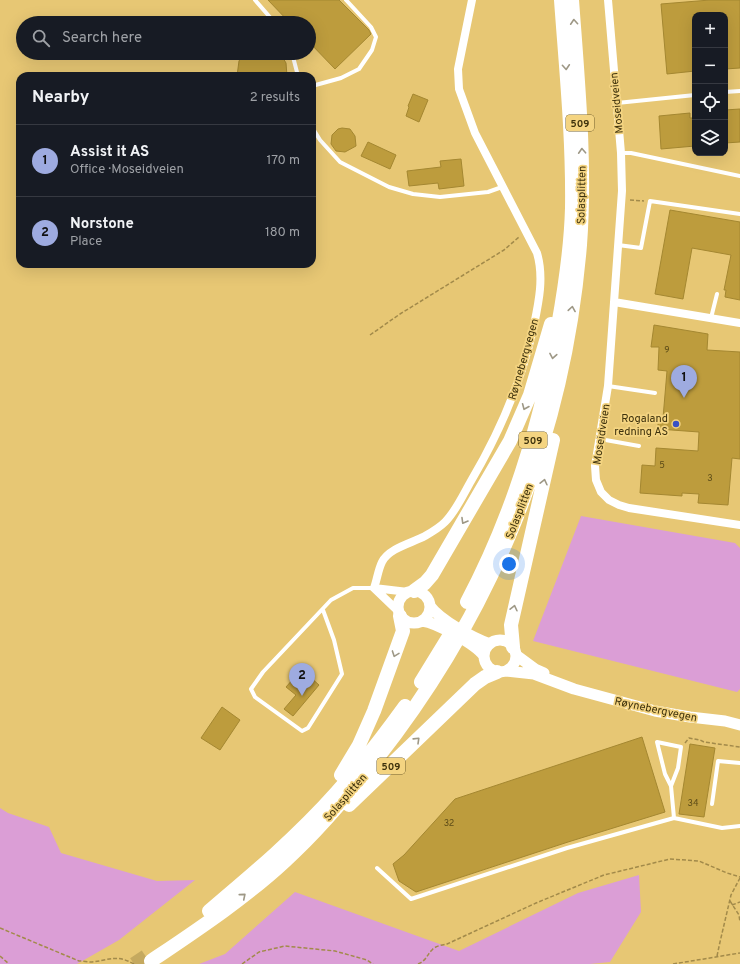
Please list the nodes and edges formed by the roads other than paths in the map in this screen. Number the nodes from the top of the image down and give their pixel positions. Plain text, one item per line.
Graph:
1 (256, 0) edge
2 (346, 0) edge
3 (472, 0) edge
4 (561, 0) edge
5 (572, 0) edge
6 (608, 0) edge
7 (270, 16) edge
8 (294, 60) edge
9 (297, 72) edge
10 (316, 85) edge
11 (740, 91) edge
12 (728, 92) edge
13 (692, 95) edge
14 (616, 103) junction
15 (316, 134) edge
16 (620, 153) junction
17 (740, 176) edge
18 (503, 187) junction
19 (740, 214) edge
20 (618, 245) junction
21 (569, 248) junction
22 (717, 294) dead end
23 (614, 302) junction
24 (712, 318) junction
25 (740, 323) edge
26 (564, 361) junction
27 (608, 386) junction
28 (655, 393) dead end
29 (600, 439) junction
30 (640, 446) dead end
31 (740, 525) edge
32 (374, 588) junction
33 (411, 591) junction
34 (430, 606) junction
35 (323, 610) junction
36 (399, 614) junction
37 (437, 620) junction
38 (422, 621) junction
39 (482, 644) junction
40 (515, 651) junction
41 (501, 672) junction
42 (588, 692) junction
43 (740, 719) edge
44 (725, 721) junction
45 (740, 725) edge
46 (740, 763) edge
47 (671, 786) junction
48 (712, 804) dead end
49 (674, 818) junction
50 (740, 826) edge
51 (283, 855) junction
52 (378, 868) dead end
53 (149, 959) tunnel mouth

1 - 7 lane
2 - 10 lane
3 - 18 street, Røynebergvegen
4 -> 21 highway, Solasplitten / 509
26 -> 5 highway, Solasplitten / 509
6 - 14 street, Moseidveien
8 - 9 lane
11 - 12 lane
13 - 14 lane
14 - 16 street, Moseidveien
15 - 18 lane
16 - 17 lane
16 - 20 street, Moseidveien
18 - 32 street, Røynebergvegen
19 - 20 lane
20 - 23 street, Moseidveien
21 -> 33 highway, 509
21 -> 51 highway, Solasplitten / 509
22 - 24 lane
23 - 24 street
23 - 27 street, Moseidveien
24 - 25 street
40 -> 26 highway, 509
26 - 51 highway, Solasplitten / 509
27 - 28 lane
27 - 29 street, Moseidveien
29 - 30 lane
29 - 31 street, Moseidveien
32 - 33 street
32 - 35 lane
32 - 36 street
33 - 34 street
33 - 36 street
34 - 37 street
34 - 38 street
35 - 35 lane
36 - 38 street
36 -> 51 highway, 509
37 - 38 street
37 - 39 street
39 - 40 street, Røynebergvegen
39 - 41 street
40 - 41 street
40 - 42 street, Røynebergvegen
41 - 42 street, Røynebergvegen
51 -> 41 highway, 509
42 - 44 street, Røynebergvegen
43 - 44 street, Røynebergvegen
44 - 45 street, Røynebergvegen
46 - 48 lane
47 - 47 lane
47 - 49 lane
49 - 50 lane
49 - 52 lane
51 - 53 highway, Solasplitten / 509

